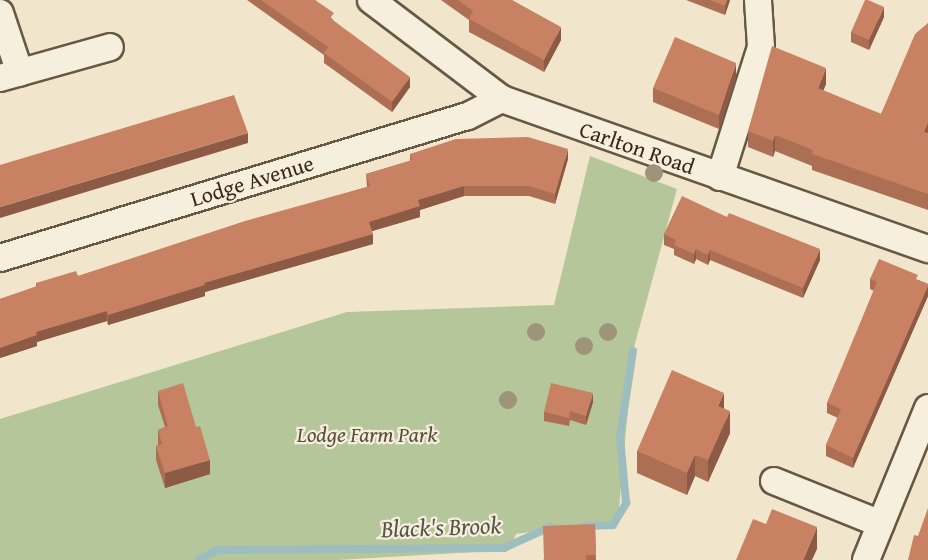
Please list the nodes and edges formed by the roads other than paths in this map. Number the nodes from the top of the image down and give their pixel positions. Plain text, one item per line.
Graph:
1 (371, 0) edge
2 (758, 0) edge
3 (0, 13) edge
4 (110, 47) dead end
5 (10, 75) edge
6 (501, 99) junction
7 (720, 177) junction
8 (928, 249) edge
9 (0, 258) edge
10 (928, 408) edge
11 (774, 481) dead end
12 (881, 524) junction
13 (866, 560) edge

1 - 6 street, Carlton Road
2 - 7 street
3 - 5 street
4 - 5 street
6 - 7 street, Carlton Road
6 - 9 street, Lodge Avenue
7 - 8 street, Carlton Road
10 - 12 street
11 - 12 street
12 - 13 street

